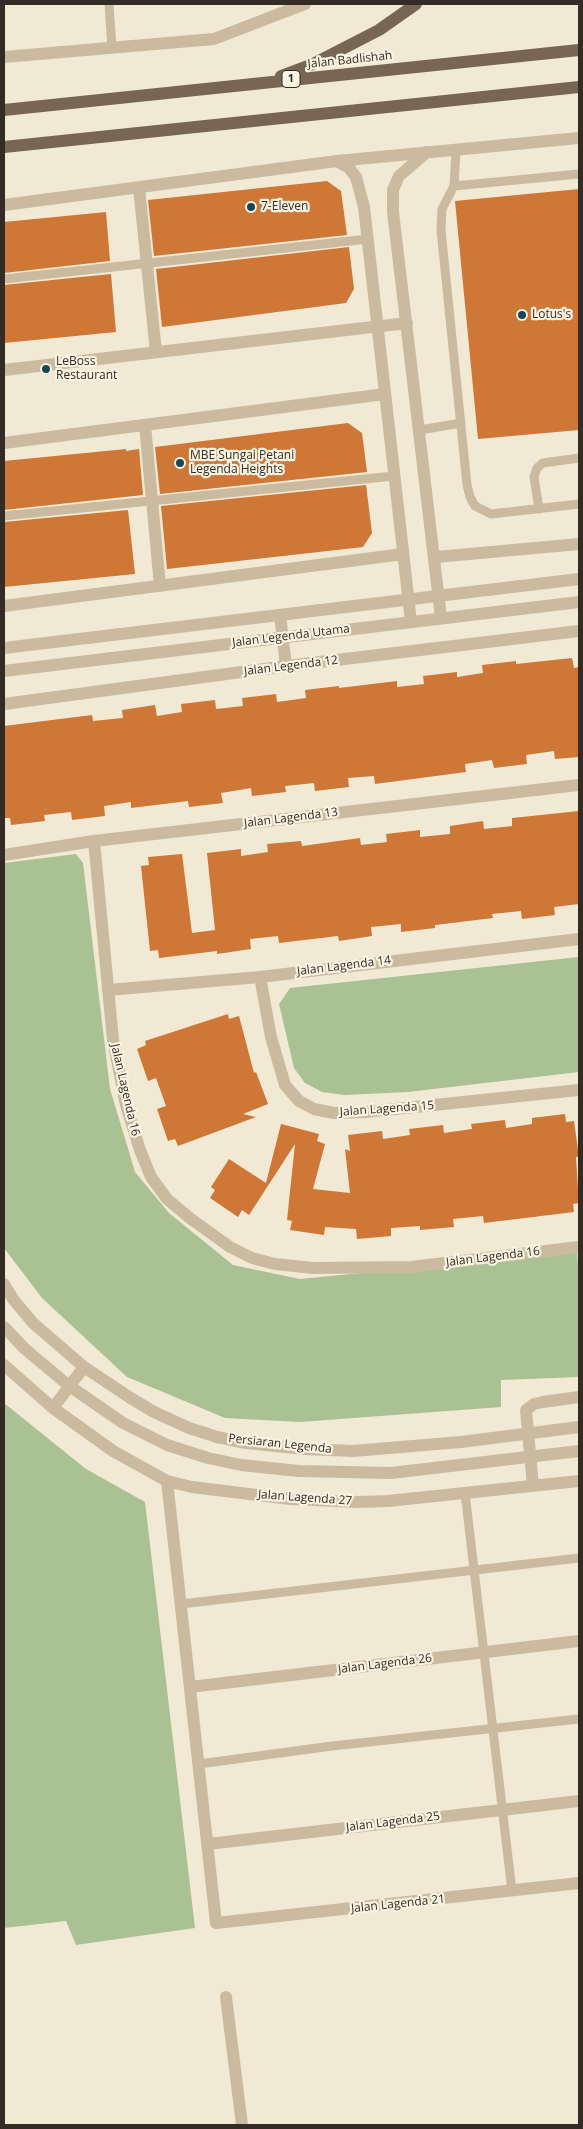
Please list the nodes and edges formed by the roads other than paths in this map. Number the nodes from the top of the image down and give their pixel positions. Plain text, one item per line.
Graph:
1 (109, 4) edge
2 (305, 4) edge
3 (416, 4) edge
4 (112, 48) junction
5 (579, 50) edge
6 (4, 57) edge
7 (262, 82) junction
8 (579, 87) edge
9 (4, 110) edge
10 (579, 138) edge
11 (4, 146) edge
12 (456, 150) junction
13 (427, 152) junction
14 (337, 161) junction
15 (579, 174) edge
16 (454, 186) junction
17 (139, 188) junction
18 (4, 205) edge
19 (368, 239) junction
20 (146, 263) junction
21 (4, 279) edge
22 (407, 323) junction
23 (378, 326) junction
24 (156, 352) junction
25 (4, 370) edge
26 (385, 394) junction
27 (461, 423) junction
28 (145, 425) junction
29 (420, 430) junction
30 (4, 443) edge
31 (579, 458) edge
32 (394, 476) junction
33 (154, 501) junction
34 (579, 504) edge
35 (539, 509) junction
36 (4, 516) edge
37 (579, 544) edge
38 (403, 554) junction
39 (436, 557) junction
40 (579, 572) edge
41 (574, 579) edge
42 (160, 586) junction
43 (439, 596) junction
44 (408, 599) junction
45 (579, 602) edge
46 (4, 606) edge
47 (280, 615) junction
48 (442, 618) junction
49 (410, 622) junction
50 (579, 631) edge
51 (282, 638) junction
52 (4, 648) edge
53 (286, 666) junction
54 (4, 671) edge
55 (4, 704) edge
56 (579, 784) edge
57 (94, 841) junction
58 (4, 855) edge
59 (579, 939) edge
60 (260, 977) junction
61 (108, 990) junction
62 (579, 1090) edge
63 (579, 1247) edge
64 (4, 1284) edge
65 (4, 1326) edge
66 (4, 1365) edge
67 (84, 1366) junction
68 (68, 1385) junction
69 (579, 1398) edge
70 (53, 1408) junction
71 (579, 1427) edge
72 (527, 1434) junction
73 (579, 1451) edge
74 (530, 1457) junction
75 (167, 1481) junction
76 (579, 1481) edge
77 (533, 1486) junction
78 (465, 1493) junction
79 (579, 1558) edge
80 (474, 1569) junction
81 (181, 1604) junction
82 (579, 1641) edge
83 (484, 1652) junction
84 (190, 1687) junction
85 (579, 1719) edge
86 (493, 1729) junction
87 (199, 1764) junction
88 (579, 1801) edge
89 (503, 1810) junction
90 (208, 1844) junction
91 (579, 1884) edge
92 (512, 1891) junction
93 (226, 1997) dead end
94 (242, 2125) edge

1 - 4 lane
2 - 4 street
3 - 7 main road
4 - 6 street
5 - 7 main road, Jalan Badlishah / 1
7 - 9 main road, Jalan Badlishah / 1
8 - 11 main road
10 - 12 street
12 - 13 street
12 - 16 lane
13 - 14 street
13 - 22 street
14 - 17 street
14 - 19 street
15 - 16 lane
16 - 27 lane
17 - 18 street
17 - 20 street
19 - 20 lane
19 - 23 street
20 - 21 lane
20 - 24 street
22 - 23 street
22 - 29 street
23 - 24 street
23 - 26 street
24 - 25 street
26 - 28 street
26 - 32 street
27 - 29 lane
27 - 35 lane
28 - 30 street
28 - 33 street
29 - 39 street
31 - 35 lane
32 - 33 lane
32 - 38 street
33 - 36 lane
33 - 42 street
34 - 35 lane
37 - 39 street
38 - 42 street
38 - 44 street
39 - 43 street
40 - 41 street
41 - 43 street, Jalan Legenda Utama
42 - 46 street
43 - 44 street, Jalan Legenda Utama
43 - 48 street
44 - 47 street, Jalan Legenda Utama
44 - 49 street
45 - 48 street, Jalan Legenda Utama
47 - 51 street
47 - 52 street, Jalan Legenda Utama
48 - 49 street, Jalan Legenda Utama
49 - 51 street, Jalan Legenda Utama
50 - 53 street, Jalan Legenda 12
51 - 53 street
51 - 54 street, Jalan Legenda Utama
53 - 55 street, Jalan Legenda 12
56 - 57 street, Jalan Lagenda 13
57 - 58 street, Jalan Lagenda 13
57 - 61 street, Jalan Lagenda 16
59 - 60 street, Jalan Lagenda 14
60 - 61 street, Jalan Lagenda 14
60 - 62 street, Jalan Lagenda 15
61 - 63 street, Jalan Lagenda 16
64 - 67 street, Persiaran Legenda
65 - 68 street, Persiaran Legenda
66 - 70 street, Jalan Lagenda 27
67 - 68 street
67 - 72 street, Persiaran Legenda
68 - 70 street
68 - 74 street, Persiaran Legenda
69 - 72 street
70 - 75 street, Jalan Lagenda 27
71 - 72 street, Persiaran Legenda
72 - 74 street
73 - 74 street, Persiaran Legenda
74 - 77 street
75 - 78 street, Jalan Lagenda 27
75 - 81 street
76 - 77 street, Jalan Lagenda 27
77 - 78 street, Jalan Lagenda 27
78 - 80 lane
79 - 80 lane
80 - 81 lane
80 - 83 lane
81 - 84 street
82 - 83 street, Jalan Lagenda 26
83 - 84 street, Jalan Lagenda 26
83 - 86 lane
84 - 87 street
85 - 86 lane
86 - 87 lane
86 - 89 lane
87 - 90 street
88 - 89 street, Jalan Lagenda 25
89 - 90 street, Jalan Lagenda 25
89 - 92 lane
90 - 92 street, Jalan Lagenda 21
91 - 92 street, Jalan Lagenda 21
93 - 94 street

